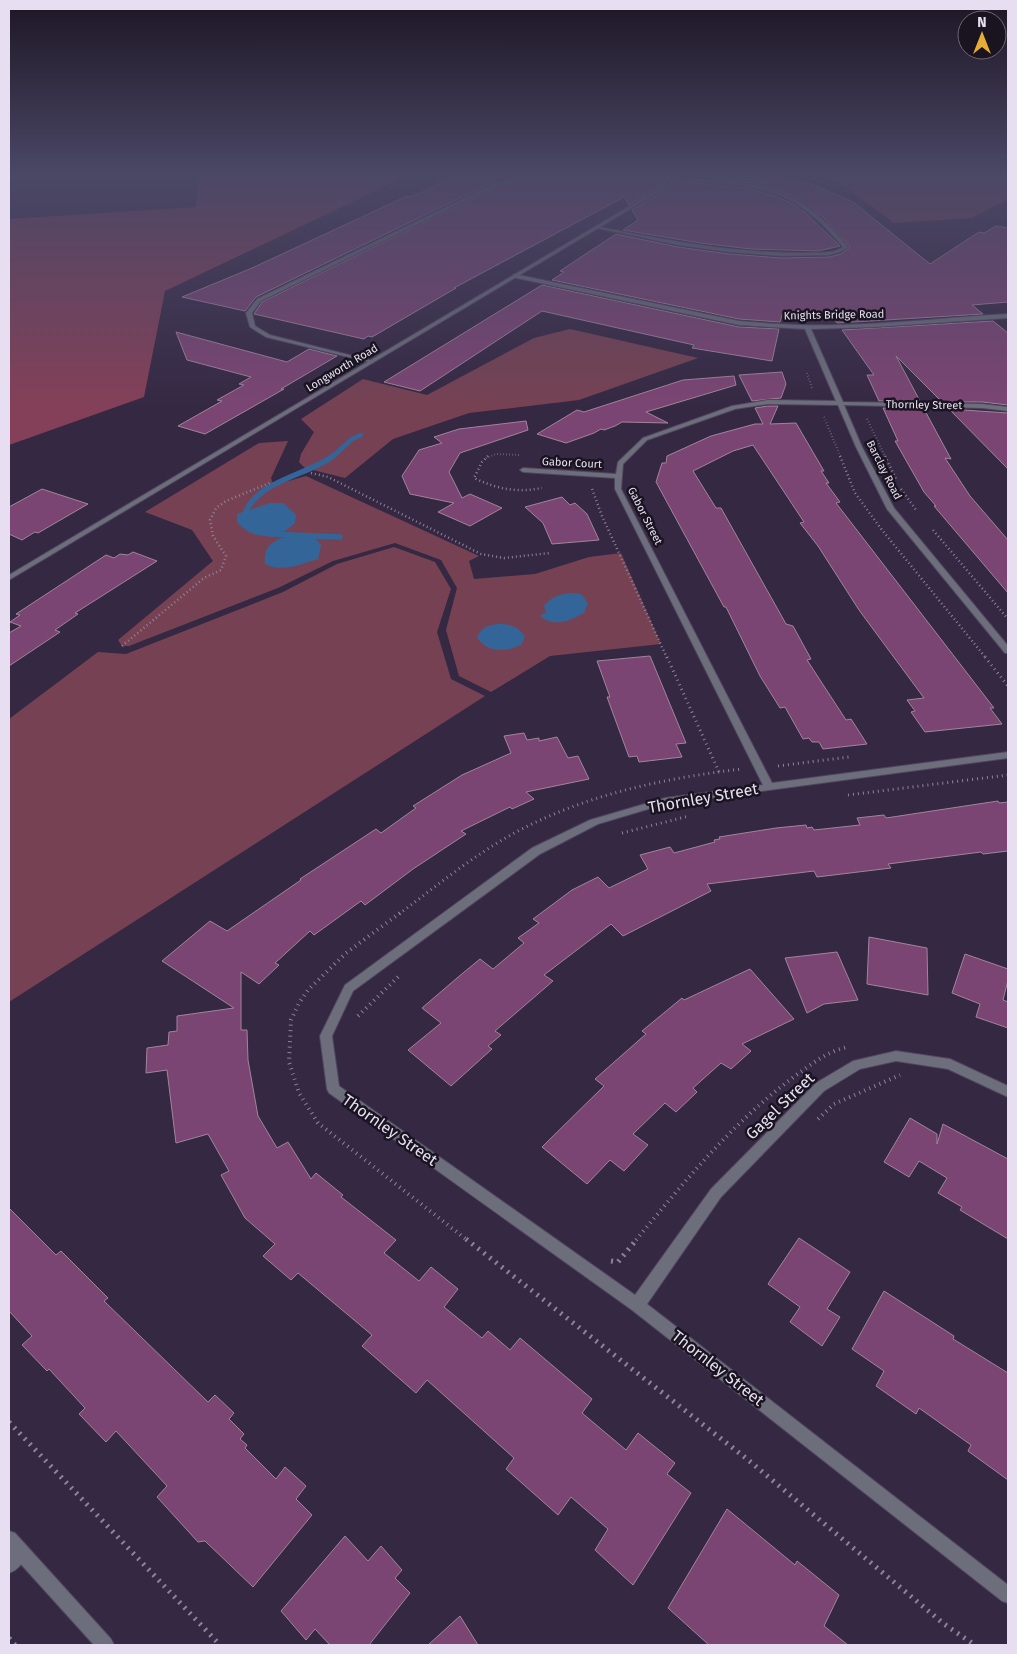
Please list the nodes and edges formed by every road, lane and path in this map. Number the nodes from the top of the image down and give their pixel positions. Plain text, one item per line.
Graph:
1 (357, 252) edge
2 (556, 252) edge
3 (731, 252) edge
4 (833, 252) edge
5 (514, 276) junction
6 (1008, 316) edge
7 (808, 328) junction
8 (371, 362) junction
9 (806, 369) dead end
10 (815, 395) dead end
11 (840, 403) junction
12 (860, 403) junction
13 (1008, 409) edge
14 (523, 470) dead end
15 (311, 473) dead end
16 (619, 476) junction
17 (896, 479) dead end
18 (272, 482) dead end
19 (900, 487) dead end
20 (916, 510) dead end
21 (928, 525) dead end
22 (550, 553) dead end
23 (9, 578) edge
24 (1008, 619) edge
25 (122, 646) dead end
26 (1008, 651) edge
27 (1008, 755) edge
28 (734, 770) dead end
29 (1008, 775) edge
30 (768, 787) junction
31 (841, 796) dead end
32 (696, 814) dead end
33 (613, 835) dead end
34 (405, 971) dead end
35 (356, 1017) dead end
36 (850, 1047) dead end
37 (905, 1073) dead end
38 (1008, 1092) edge
39 (814, 1123) dead end
40 (609, 1260) dead end
41 (637, 1305) junction
42 (9, 1422) edge
43 (9, 1539) edge
44 (14, 1559) edge
45 (1008, 1595) edge
46 (9, 1638) edge
47 (15, 1645) edge
48 (105, 1645) edge
49 (220, 1645) edge
50 (975, 1645) edge

1 - 8 street
2 - 5 street, Longworth Road
3 - 4 street
5 - 7 street, Knights Bridge Road
5 - 8 street, Longworth Road
6 - 7 street, Knights Bridge Road
7 - 11 street, Barclay Road
8 - 23 street, Longworth Road
9 - 10 path
11 - 12 street, Thornley Street
11 - 16 street, Gabor Street
11 - 26 street, Barclay Road
12 - 13 street, Thornley Street
12 - 17 path
14 - 16 street, Gabor Court
15 - 22 path
16 - 30 street, Gabor Street
18 - 25 path
19 - 20 path
21 - 24 path
27 - 30 street, Thornley Street
28 - 50 path
29 - 31 path
30 - 41 street, Thornley Street
32 - 33 path
34 - 35 path
36 - 40 path
37 - 39 path
38 - 41 street, Gagel Street
41 - 45 street, Thornley Street
42 - 49 path
43 - 44 street
44 - 48 street
46 - 47 path

